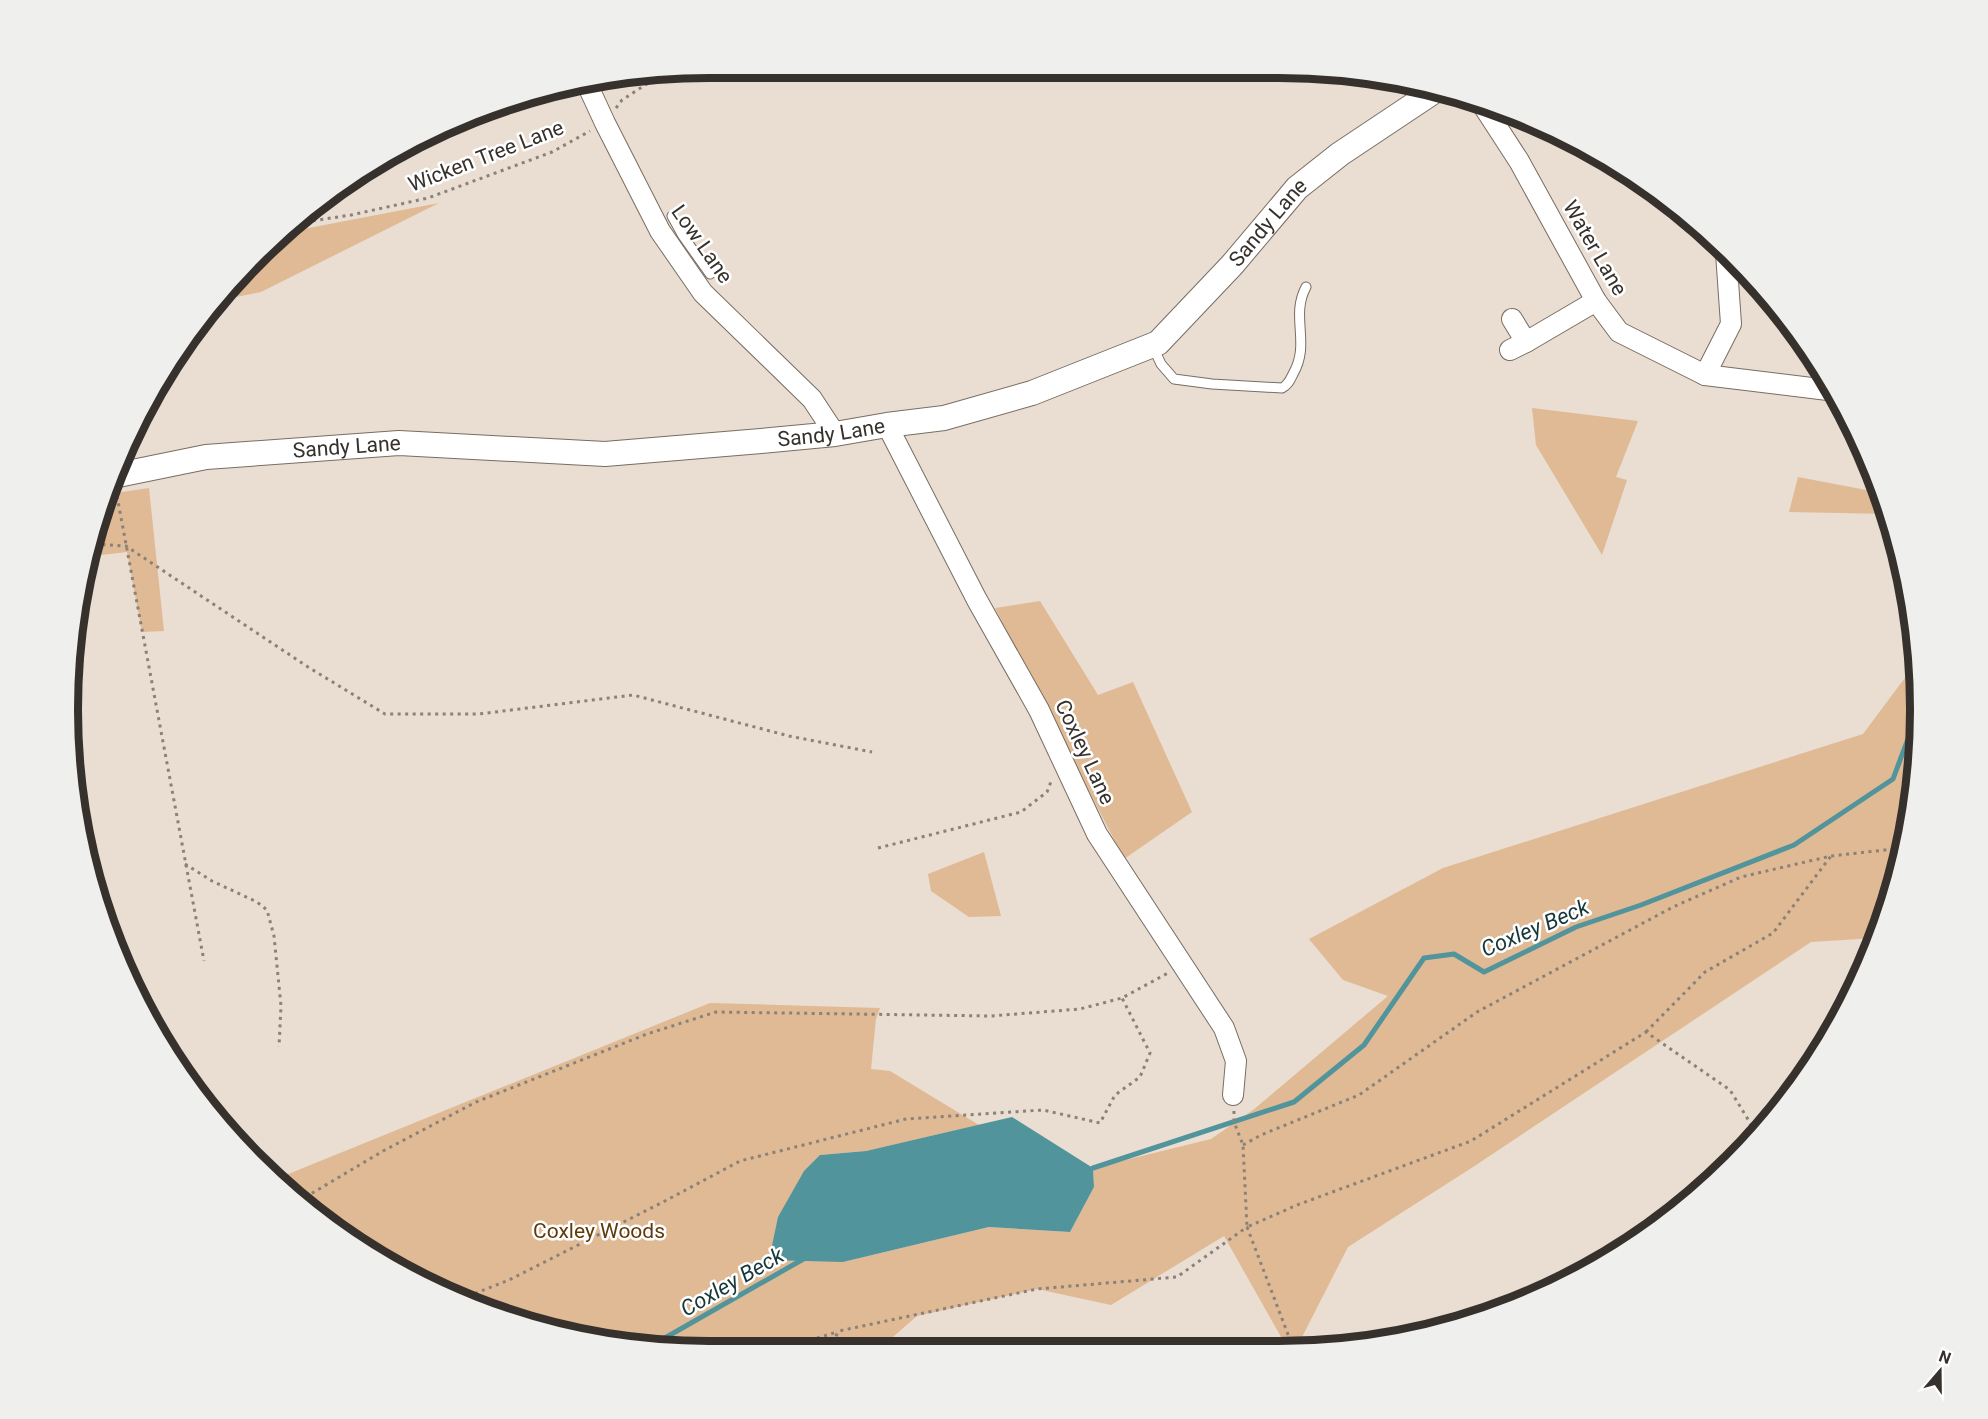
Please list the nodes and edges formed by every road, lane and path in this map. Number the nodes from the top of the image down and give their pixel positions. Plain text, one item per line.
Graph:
1 (652, 81) edge
2 (590, 89) edge
3 (1427, 96) edge
4 (1489, 115) edge
5 (605, 123) junction
6 (672, 216) dead end
7 (308, 222) edge
8 (676, 240) junction
9 (1727, 265) edge
10 (710, 274) dead end
11 (1306, 287) dead end
12 (1596, 301) junction
13 (1512, 319) dead end
14 (1152, 345) junction
15 (1705, 375) junction
16 (1822, 389) edge
17 (887, 425) junction
18 (835, 434) junction
19 (122, 480) edge
20 (116, 495) edge
21 (101, 544) edge
22 (126, 546) junction
23 (872, 752) dead end
24 (1061, 758) junction
25 (879, 848) dead end
26 (1894, 849) edge
27 (1831, 856) junction
28 (185, 864) junction
29 (204, 961) dead end
30 (1183, 965) junction
31 (1122, 999) junction
32 (1646, 1032) junction
33 (279, 1047) dead end
34 (1233, 1095) joint
35 (1752, 1127) edge
36 (1243, 1145) junction
37 (307, 1196) edge
38 (1246, 1227) junction
39 (472, 1294) edge
40 (839, 1331) junction
41 (807, 1341) edge
42 (833, 1341) edge
43 (1291, 1341) edge

1 - 5 path, Wicken Tree Lane
2 - 5 street, Low Lane
3 - 14 street, Sandy Lane
4 - 12 street, Water Lane
5 - 7 path, Wicken Tree Lane
5 - 8 street, Low Lane
6 - 8 lane
8 - 10 lane
8 - 18 street, Low Lane
9 - 15 street
11 - 14 lane
12 - 13 street
12 - 15 street, Water Lane
14 - 17 street, Sandy Lane
15 - 16 street, Water Lane
17 - 18 street, Sandy Lane
17 - 24 street, Coxley Lane
18 - 19 street, Sandy Lane
20 - 22 path
21 - 22 path
22 - 23 path
22 - 28 path
24 - 25 path
24 - 30 street, Coxley Lane
26 - 27 path
27 - 32 path
27 - 36 path
28 - 29 path
28 - 33 path
30 - 31 path
30 - 34 street, Coxley Lane
31 - 37 path
31 - 39 path
32 - 35 path
32 - 38 path
34 - 36 path
36 - 38 path
38 - 40 path
38 - 43 path
40 - 41 path
40 - 42 path

